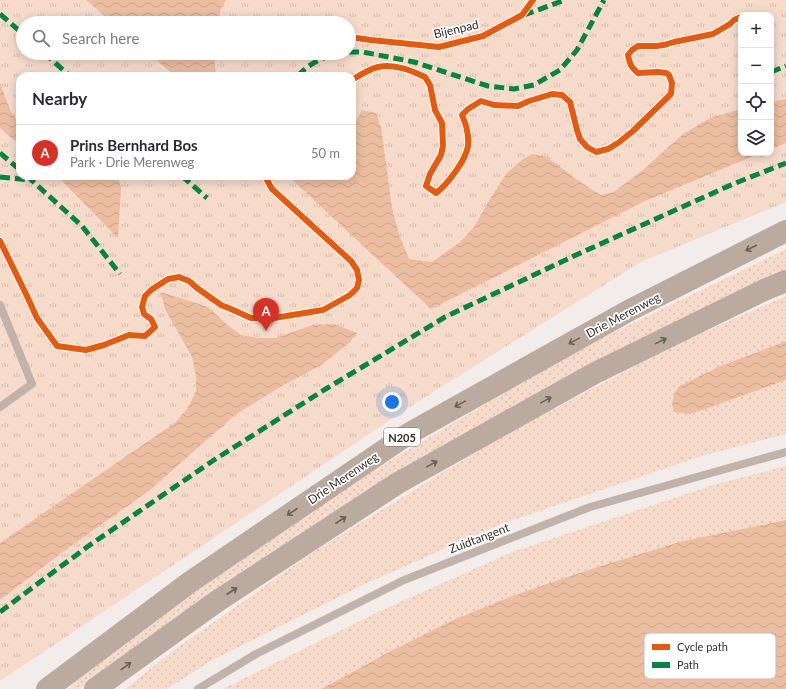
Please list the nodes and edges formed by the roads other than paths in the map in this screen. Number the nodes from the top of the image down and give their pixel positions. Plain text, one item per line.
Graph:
1 (786, 231) edge
2 (786, 281) edge
3 (0, 305) edge
4 (0, 407) edge
5 (786, 452) edge
6 (47, 689) edge
7 (94, 689) edge
8 (198, 689) edge

1 -> 6 highway, Drie Merenweg / N205
7 -> 2 highway
3 - 4 lane
5 - 8 lane, Zuidtangent

